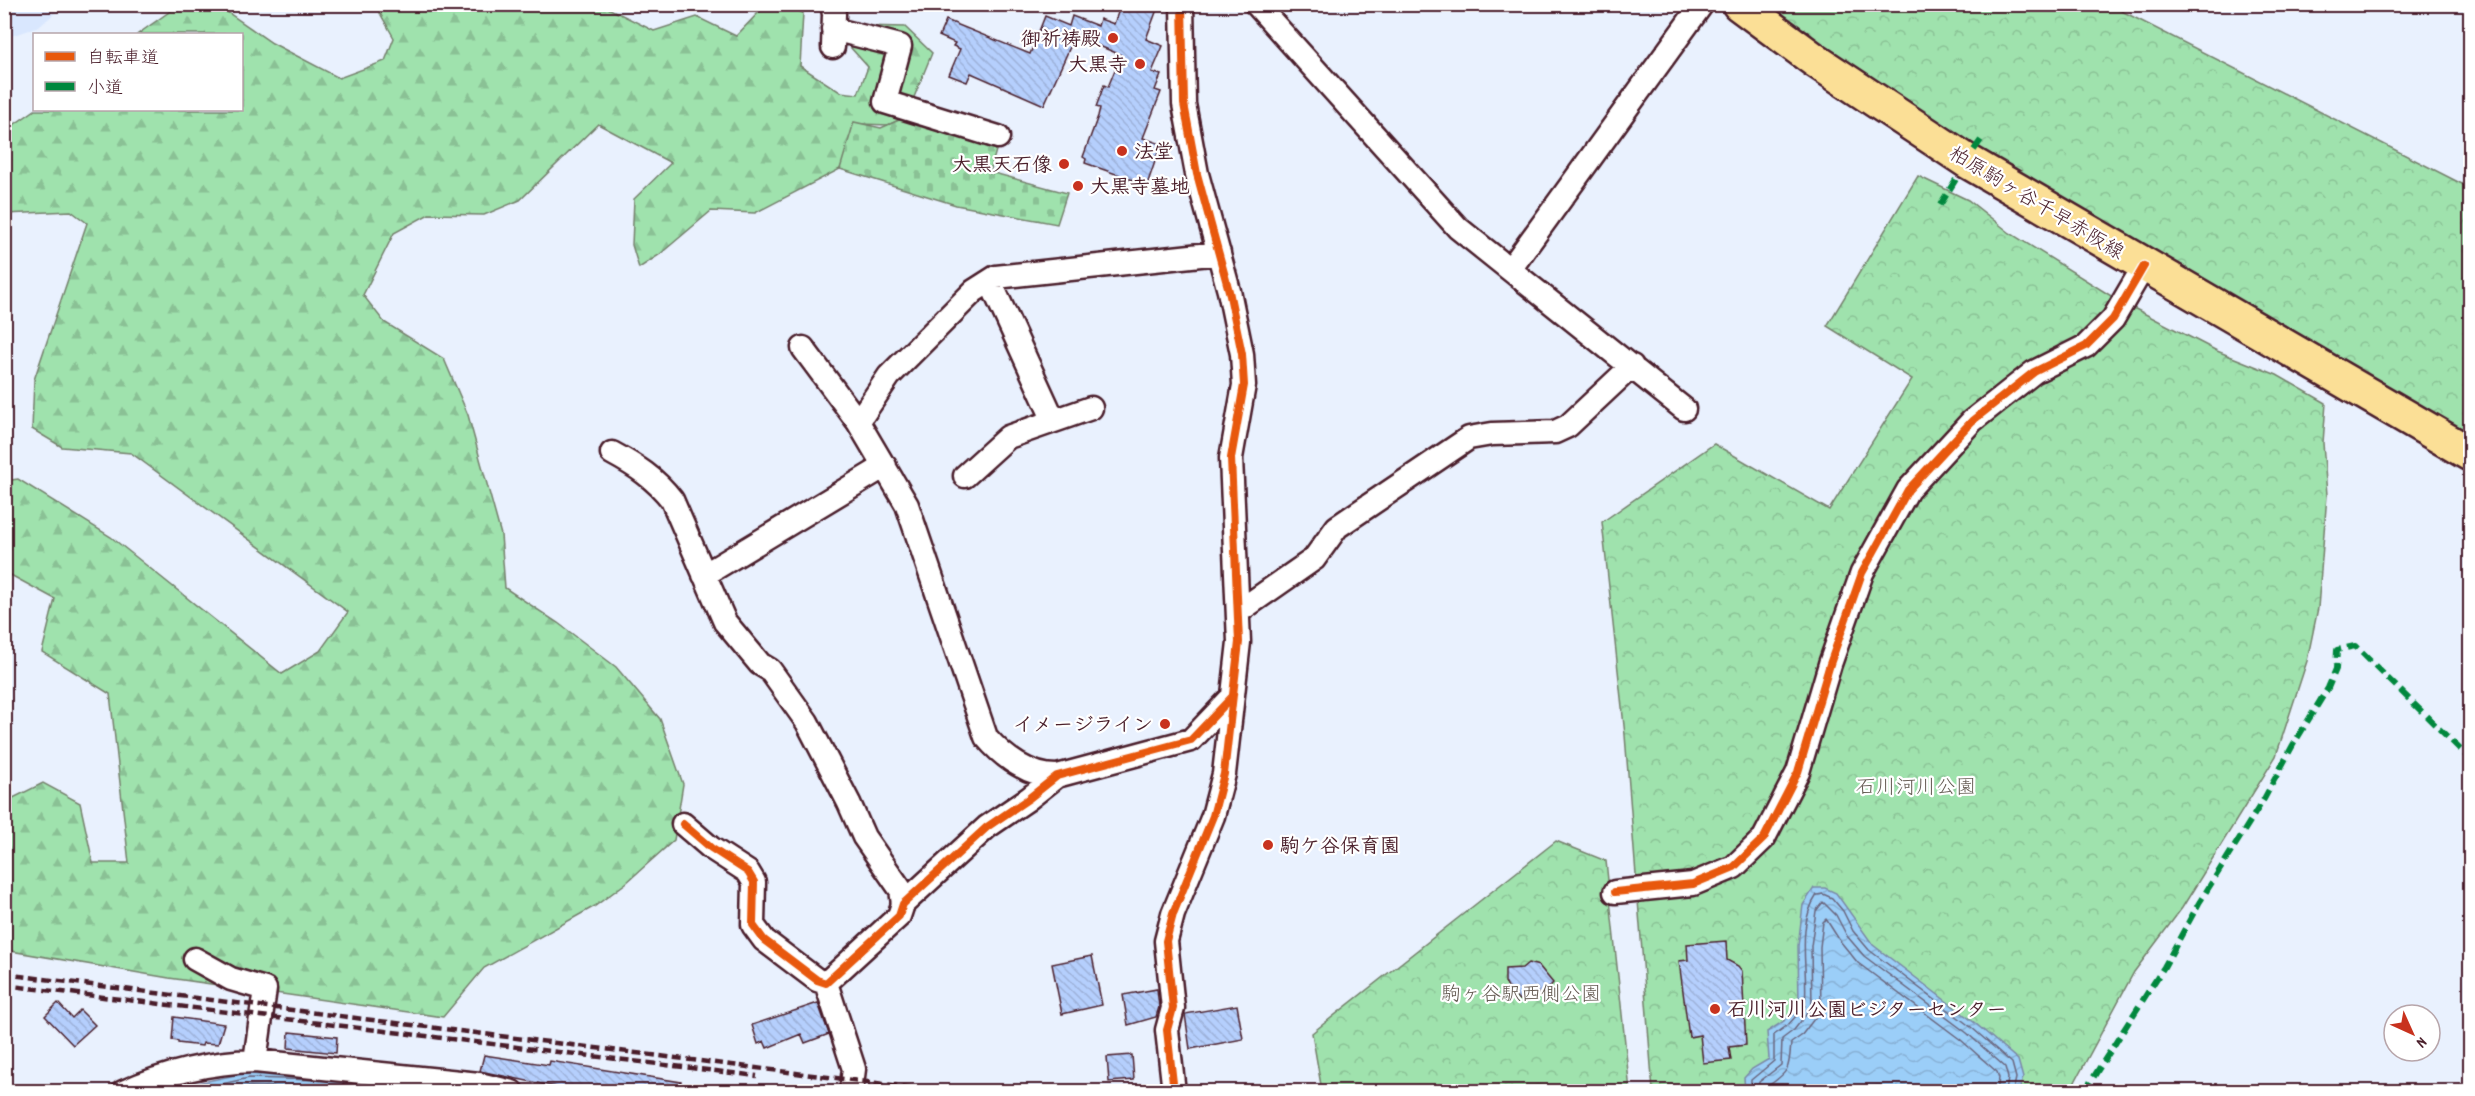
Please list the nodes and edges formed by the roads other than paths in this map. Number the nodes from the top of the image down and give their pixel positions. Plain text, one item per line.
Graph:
1 (832, 4) edge
2 (1182, 4) edge
3 (1256, 4) edge
4 (1702, 4) edge
5 (1738, 4) edge
6 (998, 137) dead end
7 (1219, 253) junction
8 (2144, 266) junction
9 (1511, 268) junction
10 (990, 281) junction
11 (803, 348) dead end
12 (1632, 366) junction
13 (1091, 408) dead end
14 (1684, 409) dead end
15 (1054, 421) junction
16 (858, 422) junction
17 (612, 453) dead end
18 (2470, 453) edge
19 (885, 466) junction
20 (965, 476) dead end
21 (704, 575) junction
22 (1238, 612) junction
23 (1232, 697) junction
24 (1057, 776) junction
25 (683, 824) dead end
26 (1615, 892) dead end
27 (903, 904) junction
28 (195, 959) dead end
29 (826, 984) junction
30 (255, 1061) junction
31 (123, 1092) edge
32 (512, 1092) edge
33 (851, 1092) edge
34 (1174, 1092) edge

1 - 6 street
2 - 7 street
3 - 9 street
4 - 9 street
5 - 8 main road, 柏原駒ヶ谷千早赤阪線
7 - 10 street
7 - 22 street
8 - 18 main road, 柏原駒ヶ谷千早赤阪線
8 - 26 street
9 - 12 street
10 - 15 street
10 - 16 street
11 - 16 street
12 - 14 street
12 - 22 street
13 - 15 street
15 - 20 street
16 - 19 street
17 - 21 street
19 - 21 street
19 - 24 street
21 - 27 street
22 - 23 street
23 - 24 street
23 - 34 street
24 - 27 street
25 - 29 street
27 - 29 street
28 - 30 street
29 - 33 street
30 - 31 street
30 - 32 street

